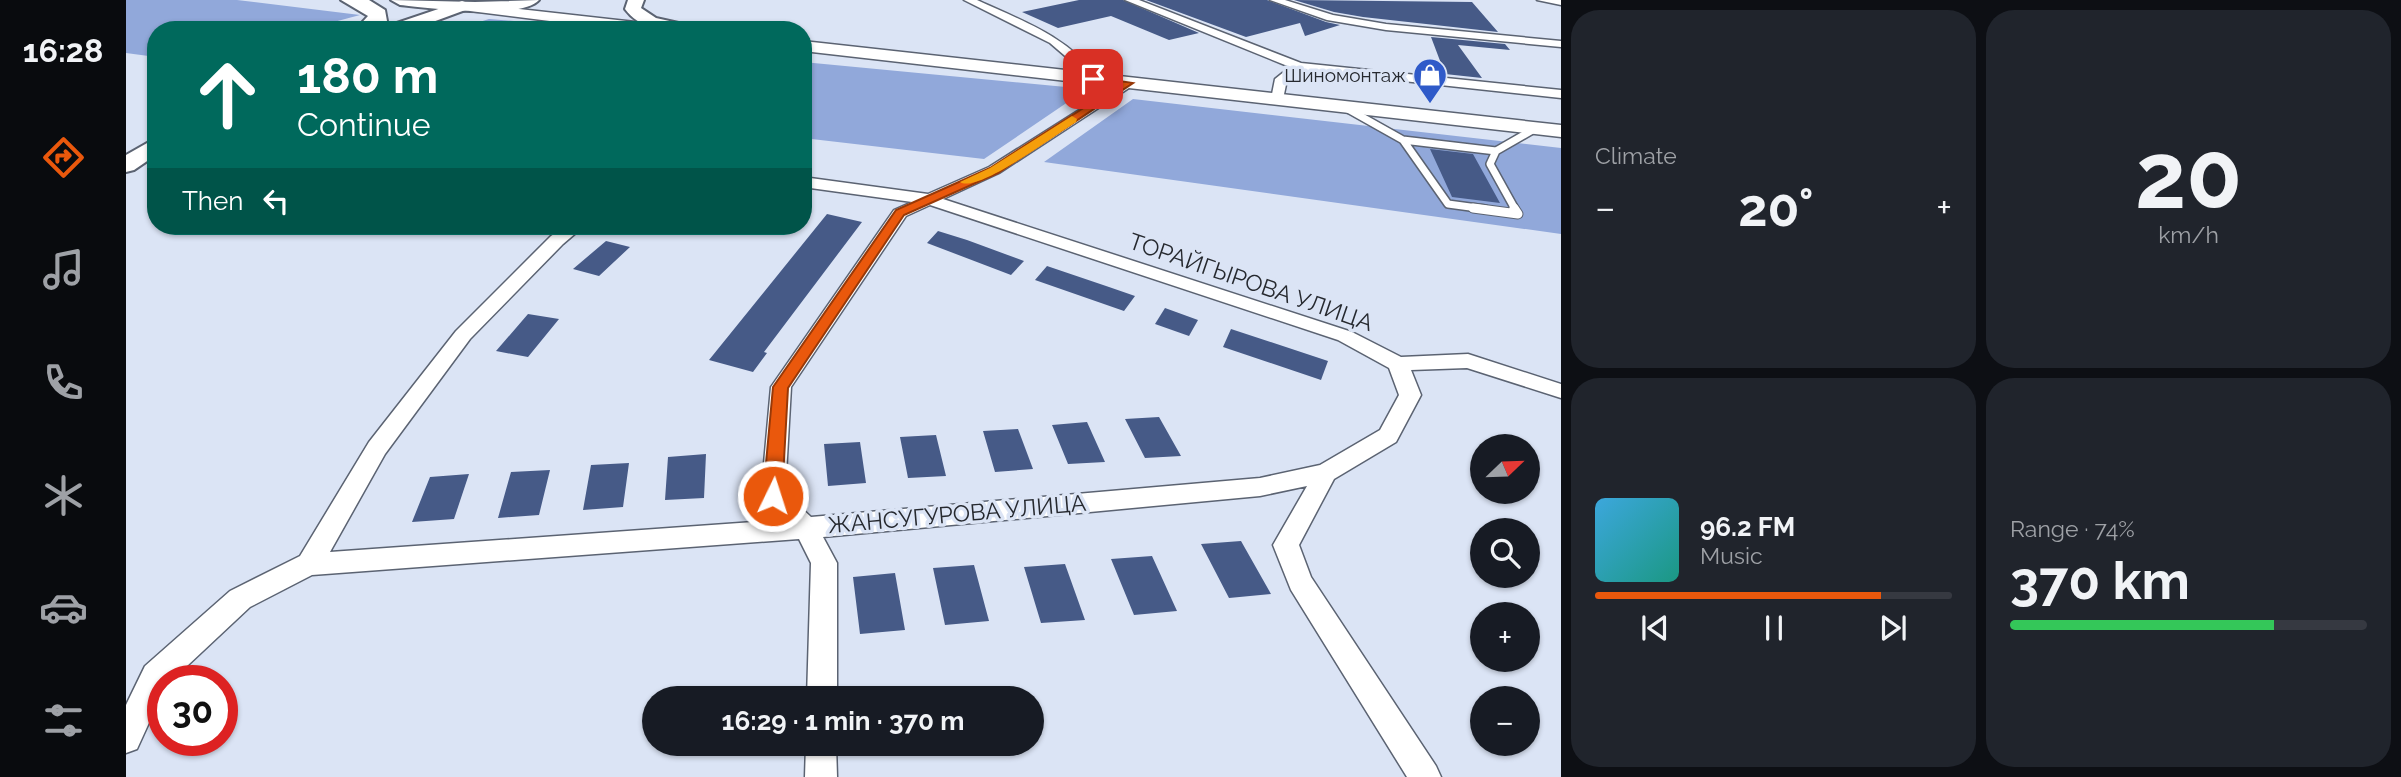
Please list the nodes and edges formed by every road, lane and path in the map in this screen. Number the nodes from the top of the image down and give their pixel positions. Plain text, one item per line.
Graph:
1 (350, 0) edge
2 (400, 0) edge
3 (530, 0) edge
4 (636, 0) edge
5 (969, 0) edge
6 (1130, 0) edge
7 (1276, 0) edge
8 (1542, 0) edge
9 (1561, 2) edge
10 (440, 4) junction
11 (468, 7) junction
12 (377, 21) edge
13 (399, 21) edge
14 (423, 21) edge
15 (586, 21) edge
16 (653, 21) edge
17 (1561, 44) edge
18 (812, 47) edge
19 (1299, 66) junction
20 (1093, 79) junction
21 (1128, 83) junction
22 (1561, 94) edge
23 (1277, 99) junction
24 (1343, 107) junction
25 (1536, 128) junction
26 (1561, 131) edge
27 (147, 139) edge
28 (1403, 140) junction
29 (147, 151) edge
30 (1496, 151) junction
31 (126, 152) edge
32 (126, 166) edge
33 (812, 183) edge
34 (928, 199) junction
35 (564, 235) edge
36 (1398, 364) junction
37 (1561, 391) edge
38 (1326, 473) junction
39 (806, 528) junction
40 (309, 564) junction
41 (822, 686) edge
42 (126, 738) edge
43 (821, 756) edge
44 (821, 777) edge
45 (1425, 777) edge

1 - 12 highway
2 - 10 highway
3 - 11 highway
4 - 16 main road
5 - 20 street
6 - 19 street
7 - 17 street
8 - 9 street
10 - 11 highway
10 - 13 main road
11 - 14 main road
11 - 15 main road
18 - 20 main road
19 - 22 street
19 - 23 street
20 - 21 main road
21 - 23 main road
21 - 34 street
23 - 24 main road
24 - 25 main road
24 - 28 lane
25 - 26 main road
25 - 30 lane
27 - 31 main road
28 - 30 lane
28 - 30 lane
29 - 32 main road
33 - 34 street, ТОРАЙГЫРОВА УЛИЦА
34 - 36 street, ТОРАЙГЫРОВА УЛИЦА
34 - 39 street
35 - 40 street
36 - 37 street
36 - 38 street, ЖАНСУГУРОВА УЛИЦА
38 - 39 street, ЖАНСУГУРОВА УЛИЦА
38 - 45 street
39 - 40 street, ЖАНСУГУРОВА УЛИЦА
39 - 41 street
40 - 42 street
43 - 44 street

